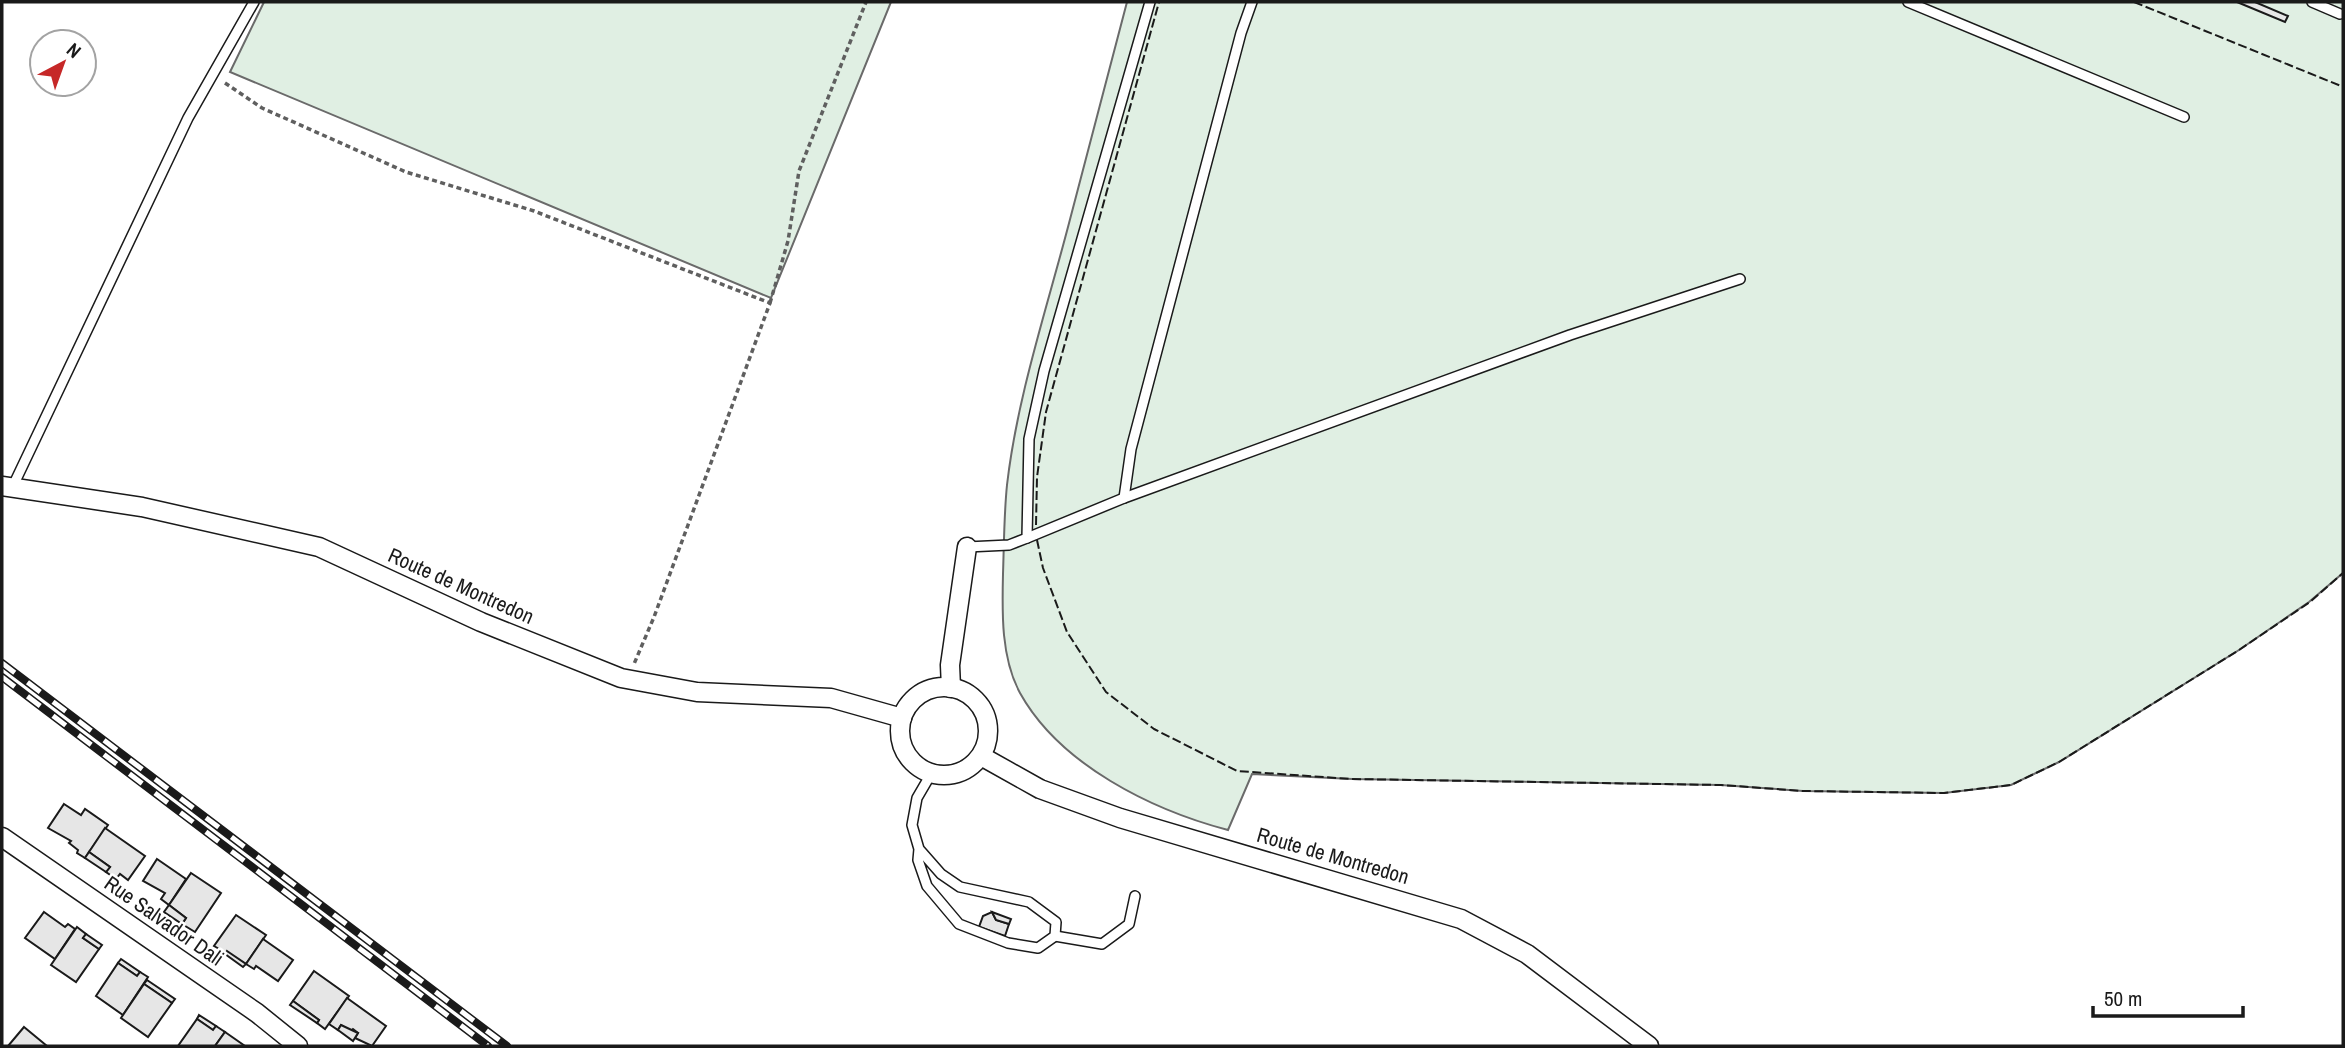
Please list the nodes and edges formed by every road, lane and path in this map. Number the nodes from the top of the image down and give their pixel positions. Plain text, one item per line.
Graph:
1 (254, 2) edge
2 (866, 2) edge
3 (1150, 2) edge
4 (1252, 2) edge
5 (1908, 2) edge
6 (2312, 2) edge
7 (2340, 14) dead end
8 (212, 74) junction
9 (2184, 117) dead end
10 (1740, 279) dead end
11 (770, 303) junction
12 (7, 487) edge
13 (1124, 498) junction
14 (1027, 538) junction
15 (967, 547) joint
16 (627, 680) junction
17 (951, 688) junction
18 (902, 719) junction
19 (981, 756) junction
20 (931, 774) junction
21 (2, 837) edge
22 (919, 849) junction
23 (1135, 896) dead end
24 (1055, 936) junction
25 (298, 1046) edge
26 (1649, 1046) edge

1 - 8 lane
2 - 11 path
3 - 14 lane
4 - 13 lane
5 - 9 lane
6 - 7 lane
8 - 11 path
8 - 12 lane
10 - 13 lane
11 - 16 path
12 - 16 street, Route de Montredon
13 - 14 lane
14 - 15 lane
15 - 17 street
16 - 18 street, Route de Montredon
17 - 18 street
17 - 19 street
18 - 20 street
19 - 20 street
19 - 26 street, Route de Montredon
20 - 22 lane
21 - 25 street, Rue Salvador Dali
22 - 24 lane
22 - 24 lane
23 - 24 lane

